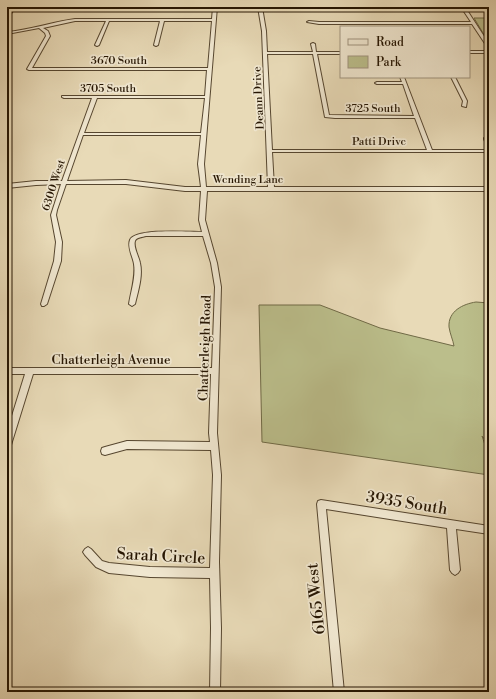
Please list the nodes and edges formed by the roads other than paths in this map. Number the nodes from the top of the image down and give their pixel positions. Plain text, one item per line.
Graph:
1 (14, 7) edge
2 (215, 7) edge
3 (260, 7) edge
4 (463, 7) edge
5 (7, 18) edge
6 (108, 20) junction
7 (162, 20) junction
8 (214, 20) junction
9 (309, 22) dead end
10 (474, 23) junction
11 (41, 28) junction
12 (7, 33) edge
13 (314, 44) dead end
14 (97, 45) dead end
15 (156, 45) dead end
16 (489, 47) edge
17 (315, 52) junction
18 (340, 52) edge
19 (470, 52) edge
20 (489, 52) edge
21 (265, 53) junction
22 (209, 69) junction
23 (402, 78) edge
24 (454, 78) edge
25 (377, 83) dead end
26 (404, 83) junction
27 (64, 97) dead end
28 (95, 97) junction
29 (151, 97) junction
30 (207, 97) junction
31 (150, 103) dead end
32 (464, 106) dead end
33 (418, 117) junction
34 (81, 134) junction
35 (143, 134) junction
36 (203, 134) junction
37 (486, 139) dead end
38 (142, 140) dead end
39 (489, 145) edge
40 (269, 151) junction
41 (430, 151) junction
42 (489, 151) edge
43 (64, 182) junction
44 (7, 186) edge
45 (489, 188) edge
46 (204, 189) junction
47 (271, 189) junction
48 (205, 234) junction
49 (44, 304) dead end
50 (132, 304) dead end
51 (7, 371) edge
52 (30, 371) junction
53 (215, 371) junction
54 (7, 444) edge
55 (214, 446) junction
56 (105, 451) dead end
57 (321, 504) joint
58 (451, 524) junction
59 (489, 530) edge
60 (88, 552) dead end
61 (455, 570) dead end
62 (214, 573) junction
63 (215, 692) edge
64 (340, 692) edge

1 - 5 street
2 - 8 street, Chatterleigh Road
3 - 21 street, Deann Drive
4 - 10 street
6 - 7 street
6 - 11 street
6 - 14 street
7 - 8 street
7 - 15 street
8 - 22 street, Chatterleigh Road
9 - 10 street
10 - 16 street
11 - 12 street
11 - 22 street, 3670 South
13 - 17 street
17 - 18 street
17 - 21 street
17 - 33 street, 3725 South
19 - 20 street
21 - 40 street, Deann Drive
22 - 30 street, Chatterleigh Road
23 - 26 street
24 - 32 street
25 - 26 street
26 - 33 street
27 - 28 street, 3705 South
28 - 29 street, 3705 South
28 - 34 street, 6300 West
29 - 30 street, 3705 South
29 - 31 street, 3705 South
30 - 36 street, Chatterleigh Road
33 - 41 street
34 - 35 street
34 - 43 street, 6300 West
35 - 36 street
35 - 38 street
36 - 46 street, Chatterleigh Road
37 - 39 street
40 - 41 street, Patti Drive
40 - 47 street, Deann Drive
41 - 42 street, Patti Drive
43 - 44 street, Wending Lane
43 - 46 street, Wending Lane
43 - 49 street, 6300 West
45 - 47 street, Wending Lane
46 - 47 street, Wending Lane
46 - 48 street, Chatterleigh Road
48 - 50 street
48 - 53 street, Chatterleigh Road
51 - 52 street, Chatterleigh Avenue
52 - 53 street, Chatterleigh Avenue
52 - 54 street
53 - 55 street, Chatterleigh Road
55 - 56 street
55 - 62 street, Chatterleigh Road
57 - 58 street, 3935 South
57 - 64 street, 6165 West
58 - 59 street, 3935 South
58 - 61 street
60 - 62 street, Sarah Circle
62 - 63 street, Chatterleigh Road

